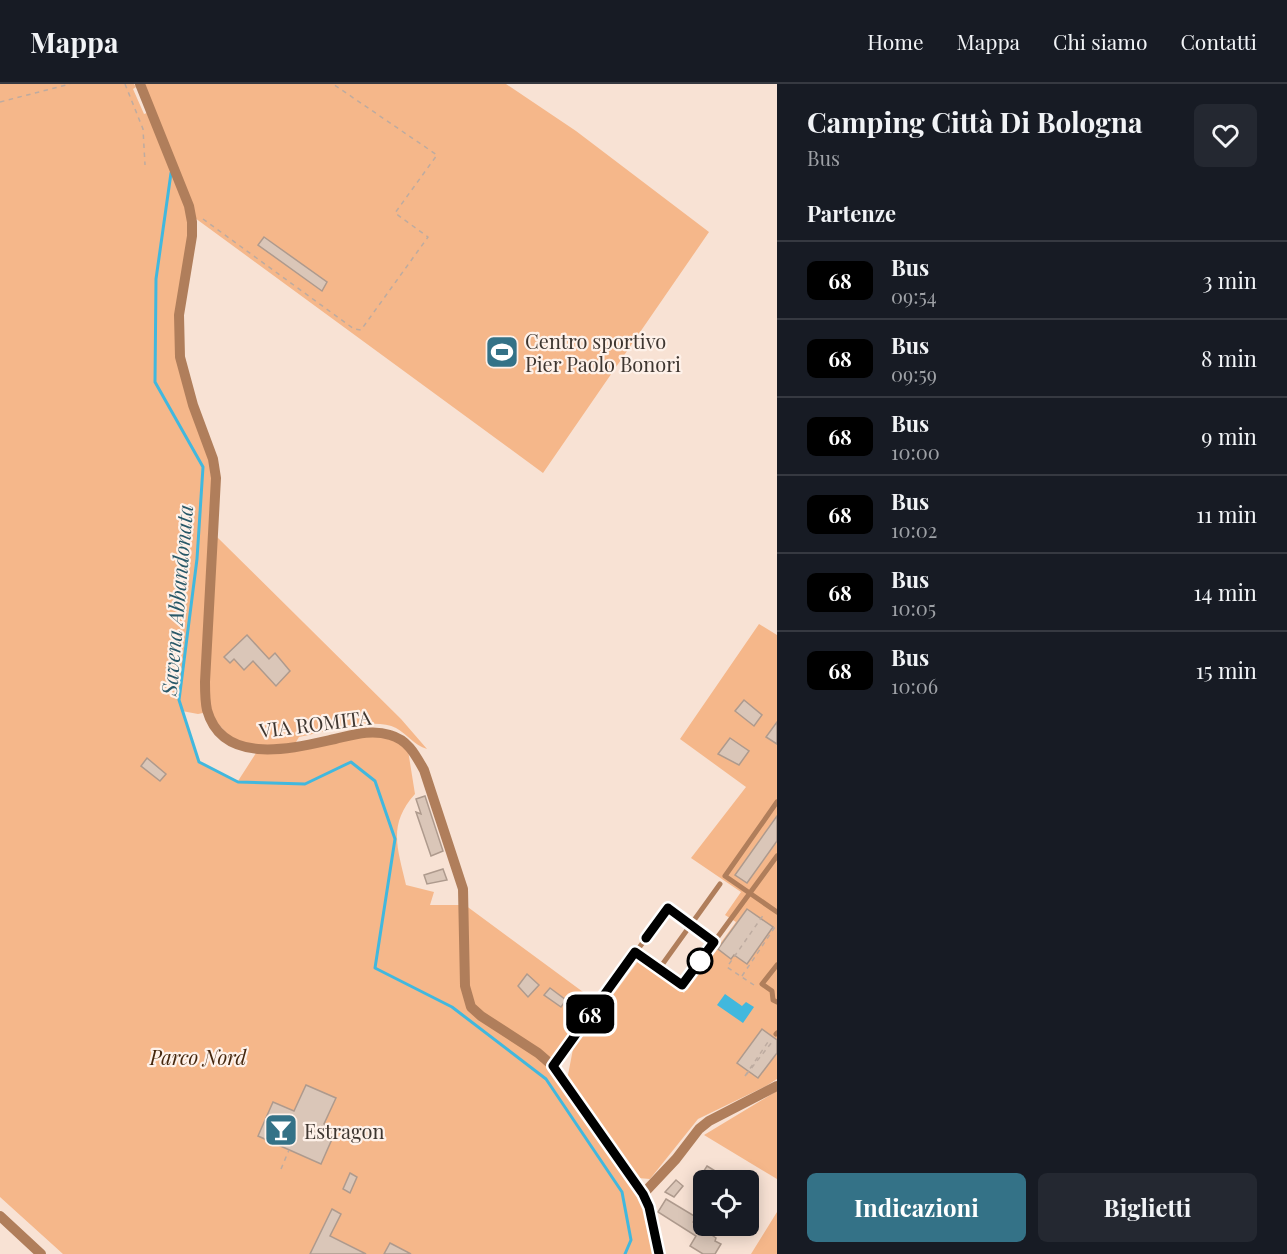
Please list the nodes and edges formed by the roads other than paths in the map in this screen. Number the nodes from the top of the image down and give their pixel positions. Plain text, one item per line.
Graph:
1 (140, 84) edge
2 (776, 806) edge
3 (777, 856) edge
4 (720, 884) dead end
5 (749, 894) junction
6 (777, 912) edge
7 (691, 925) junction
8 (714, 942) junction
9 (635, 952) junction
10 (777, 964) edge
11 (659, 969) junction
12 (777, 1002) edge
13 (553, 1066) junction
14 (777, 1086) edge
15 (643, 1194) junction
16 (0, 1216) edge
17 (41, 1254) edge
18 (659, 1254) edge

1 - 13 street, VIA ROMITA
2 - 5 lane
3 - 5 lane
4 - 7 lane
5 - 6 lane
5 - 8 lane
7 - 8 lane
7 - 9 lane
7 - 11 lane
8 - 11 lane
9 - 11 lane
9 - 13 lane
10 - 12 lane
13 - 15 street, VIA ROMITA
14 - 15 street
15 - 18 street, VIA ROMITA
16 - 17 street

